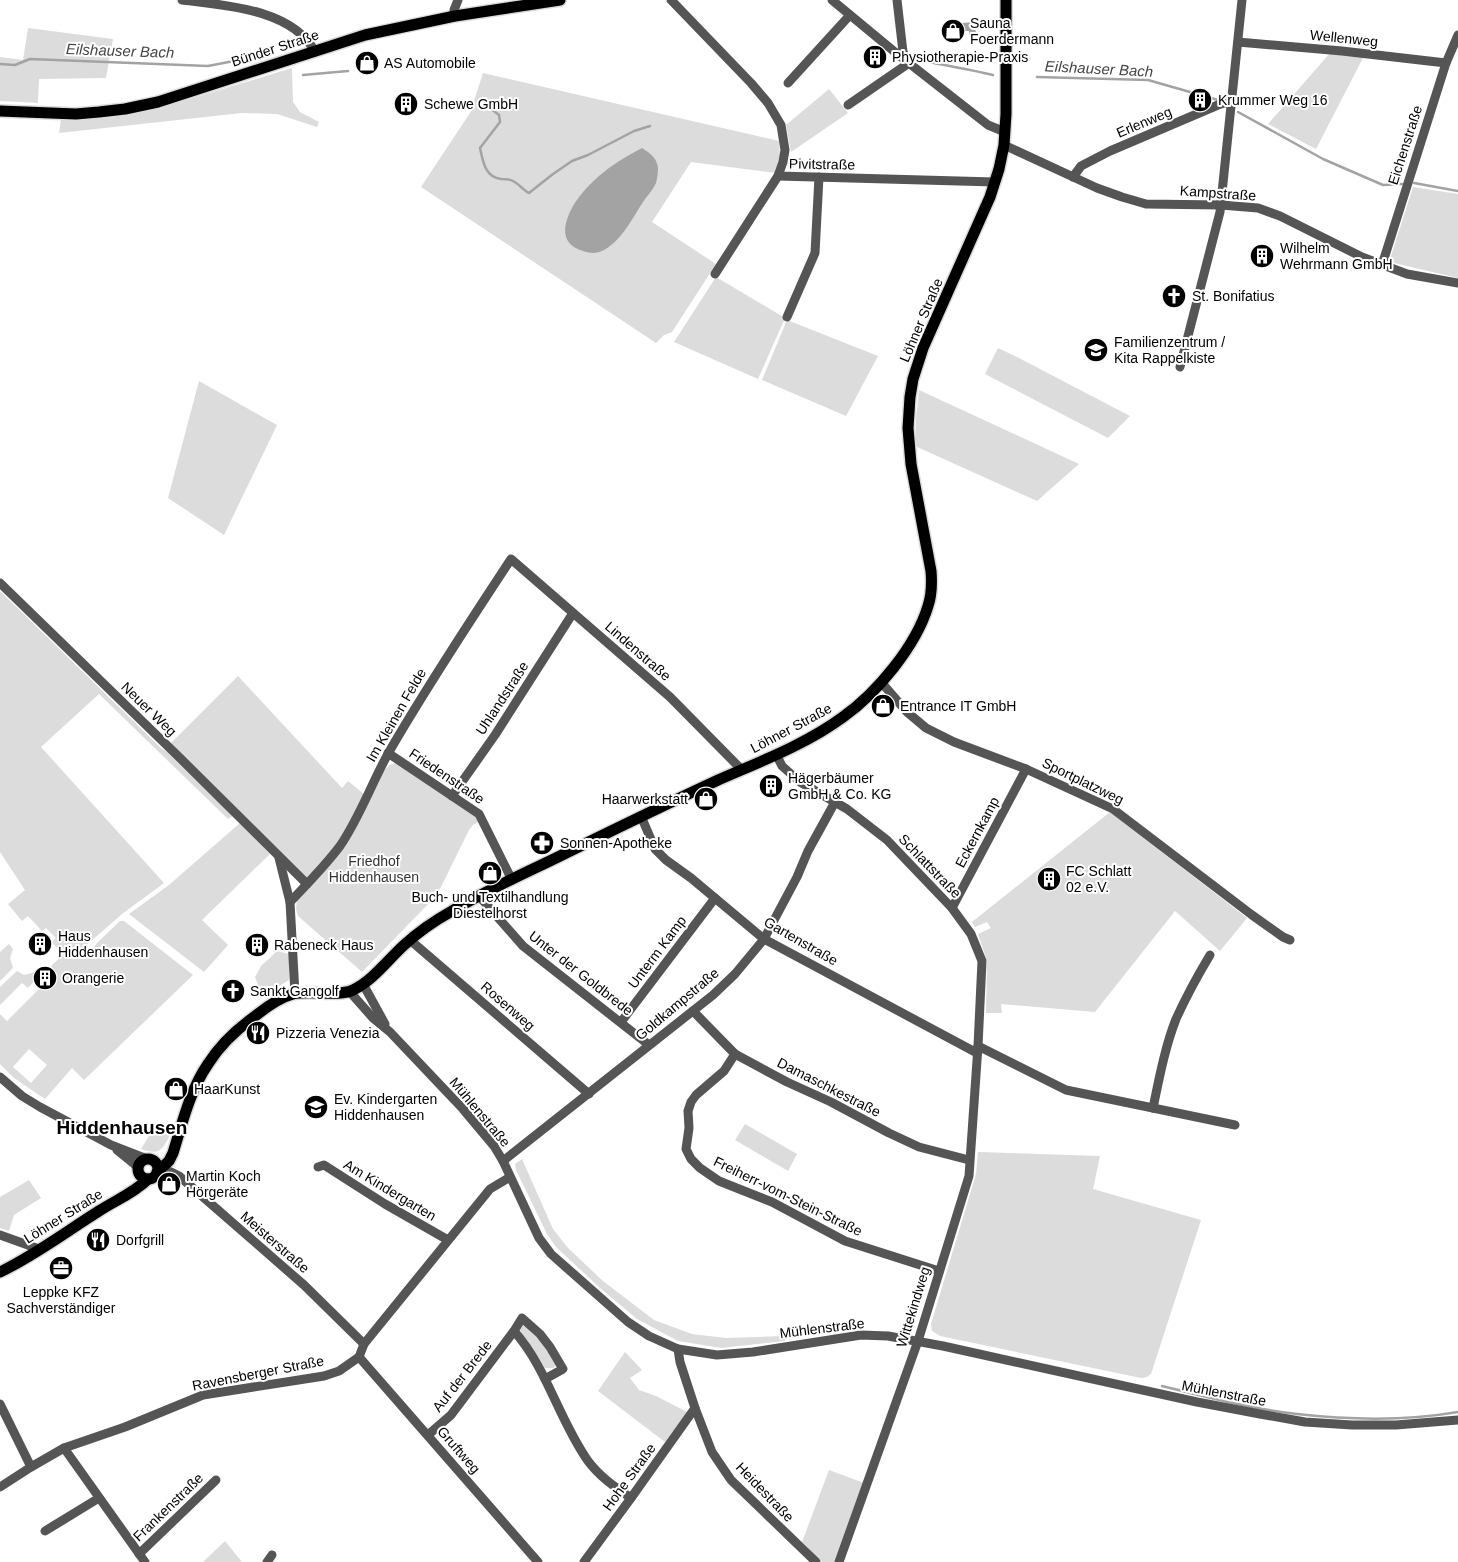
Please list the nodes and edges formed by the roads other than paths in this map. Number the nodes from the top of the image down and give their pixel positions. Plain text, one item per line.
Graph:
1 (182, 0) edge
2 (458, 0) edge
3 (560, 0) edge
4 (671, 0) edge
5 (832, 0) edge
6 (897, 0) edge
7 (1006, 0) edge
8 (1242, 0) edge
9 (209, 2) edge
10 (850, 15) junction
11 (455, 16) junction
12 (1458, 35) edge
13 (1238, 42) junction
14 (315, 52) junction
15 (909, 63) junction
16 (1446, 63) junction
17 (788, 83) dead end
18 (1231, 101) junction
19 (848, 105) dead end
20 (0, 111) edge
21 (1005, 132) junction
22 (1004, 144) junction
23 (778, 176) junction
24 (819, 177) junction
25 (1073, 177) junction
26 (995, 182) junction
27 (1221, 205) junction
28 (1382, 264) junction
29 (715, 274) dead end
30 (1458, 283) edge
31 (787, 317) dead end
32 (1180, 367) dead end
33 (511, 559) joint
34 (0, 583) edge
35 (573, 613) junction
36 (881, 682) junction
37 (388, 753) junction
38 (776, 754) junction
39 (1026, 769) junction
40 (742, 770) junction
41 (452, 796) junction
42 (835, 802) junction
43 (641, 816) junction
44 (278, 856) junction
45 (512, 880) junction
46 (307, 884) junction
47 (479, 896) junction
48 (715, 898) junction
49 (290, 902) junction
50 (952, 908) junction
51 (764, 939) junction
52 (410, 940) junction
53 (1290, 940) dead end
54 (1210, 955) dead end
55 (363, 984) junction
56 (350, 992) junction
57 (294, 994) junction
58 (693, 1011) junction
59 (621, 1022) junction
60 (390, 1032) junction
61 (649, 1045) junction
62 (978, 1049) junction
63 (735, 1054) junction
64 (0, 1077) edge
65 (589, 1094) junction
66 (1153, 1108) junction
67 (1235, 1125) dead end
68 (969, 1160) junction
69 (502, 1161) junction
70 (318, 1167) dead end
71 (149, 1169) junction
72 (510, 1177) junction
73 (0, 1235) edge
74 (448, 1240) junction
75 (39, 1249) junction
76 (0, 1272) edge
77 (938, 1272) junction
78 (514, 1331) junction
79 (918, 1341) junction
80 (364, 1344) junction
81 (678, 1349) junction
82 (359, 1357) junction
83 (545, 1379) junction
84 (0, 1404) edge
85 (695, 1408) junction
86 (1458, 1420) edge
87 (428, 1435) junction
88 (64, 1448) junction
89 (31, 1467) junction
90 (216, 1480) dead end
91 (0, 1487) edge
92 (99, 1498) junction
93 (631, 1498) junction
94 (45, 1531) dead end
95 (139, 1554) junction
96 (146, 1562) edge
97 (538, 1562) edge
98 (584, 1562) edge
99 (816, 1562) edge
100 (839, 1562) edge

1 - 9 street
2 - 11 street
3 - 11 main road, Bünder Straße
4 - 23 street, Pivitstraße
5 - 10 street
6 - 15 street
7 - 21 main road, Löhner Straße
8 - 13 street
9 - 14 street
10 - 15 street
10 - 17 street
11 - 14 main road, Bünder Straße
12 - 16 street, Eichenstraße
13 - 16 street, Wellenweg
13 - 18 street
14 - 20 main road, Bünder Straße
15 - 19 street
15 - 21 street
16 - 28 street, Eichenstraße
18 - 25 street, Erlenweg
18 - 27 street
21 - 22 main road, Löhner Straße
22 - 25 street, Kampstraße
22 - 26 main road, Löhner Straße
23 - 24 street, Pivitstraße
23 - 29 street
24 - 26 street, Pivitstraße
24 - 31 street
25 - 27 street, Kampstraße
26 - 36 main road, Löhner Straße
27 - 28 street, Kampstraße
27 - 32 street
28 - 30 street, Kampstraße
33 - 35 street, Lindenstraße
33 - 37 street, Im Kleinen Felde
34 - 44 street, Neuer Weg
35 - 40 street, Lindenstraße
35 - 41 street, Uhlandstraße
36 - 38 main road, Löhner Straße
36 - 39 street, Sportplatzweg
37 - 41 street, Friedenstraße
37 - 46 street, Im Kleinen Felde
38 - 40 main road, Löhner Straße
38 - 42 street, Schlattstraße
39 - 50 street, Eckernkamp
39 - 53 street, Sportplatzweg
40 - 43 main road, Löhner Straße
41 - 45 street, Friedenstraße
42 - 50 street, Schlattstraße
42 - 51 street, Goldkampstraße
43 - 45 main road, Löhner Straße
43 - 48 street, Gartenstraße
44 - 46 street, Neuer Weg
44 - 49 street
45 - 47 main road, Löhner Straße
46 - 49 street
47 - 52 main road, Löhner Straße
47 - 59 street, Unter der Goldbrede
48 - 51 street, Gartenstraße
48 - 59 street, Unterm Kamp
49 - 57 street
50 - 62 street, Schlattstraße
51 - 58 street, Goldkampstraße
51 - 62 street, Gartenstraße
52 - 55 main road, Löhner Straße
52 - 65 street, Rosenweg
54 - 66 street
55 - 56 main road, Löhner Straße
55 - 60 street, Mühlenstraße
56 - 57 main road, Löhner Straße
56 - 60 street, Mühlenstraße
57 - 71 main road, Löhner Straße
58 - 61 street, Goldkampstraße
58 - 63 street, Damaschkestraße
59 - 61 street, Unter der Goldbrede
60 - 69 street, Mühlenstraße
61 - 65 street, Goldkampstraße
62 - 66 street
62 - 68 street, Wittekindweg
63 - 68 street, Damaschkestraße
63 - 77 street, Freiherr-vom-Stein-Straße
64 - 71 street, Meisterstraße
65 - 69 street, Goldkampstraße
66 - 67 street
68 - 77 street, Wittekindweg
69 - 72 street, Mühlenstraße
70 - 74 street, Am Kindergarten
71 - 75 main road, Löhner Straße
71 - 80 street, Meisterstraße
72 - 74 street
72 - 81 street, Mühlenstraße
73 - 75 street
74 - 80 street
75 - 76 main road, Löhner Straße
77 - 79 street, Wittekindweg
78 - 83 street
78 - 83 street, Auf der Brede
78 - 87 street, Auf der Brede
79 - 81 street, Mühlenstraße
79 - 86 street, Mühlenstraße
79 - 100 street, Wittekindweg
80 - 82 street
81 - 85 street, Heidestraße
82 - 87 street, Gruftweg
82 - 88 street, Ravensberger Straße
83 - 93 street
84 - 89 street
85 - 93 street, Hohe Straße
85 - 99 street, Heidestraße
87 - 97 street, Gruftweg
88 - 89 street, Ravensberger Straße
88 - 92 street
89 - 91 street, Ravensberger Straße
90 - 95 street, Frankenstraße
92 - 94 street
92 - 95 street
93 - 98 street, Hohe Straße
95 - 96 street

